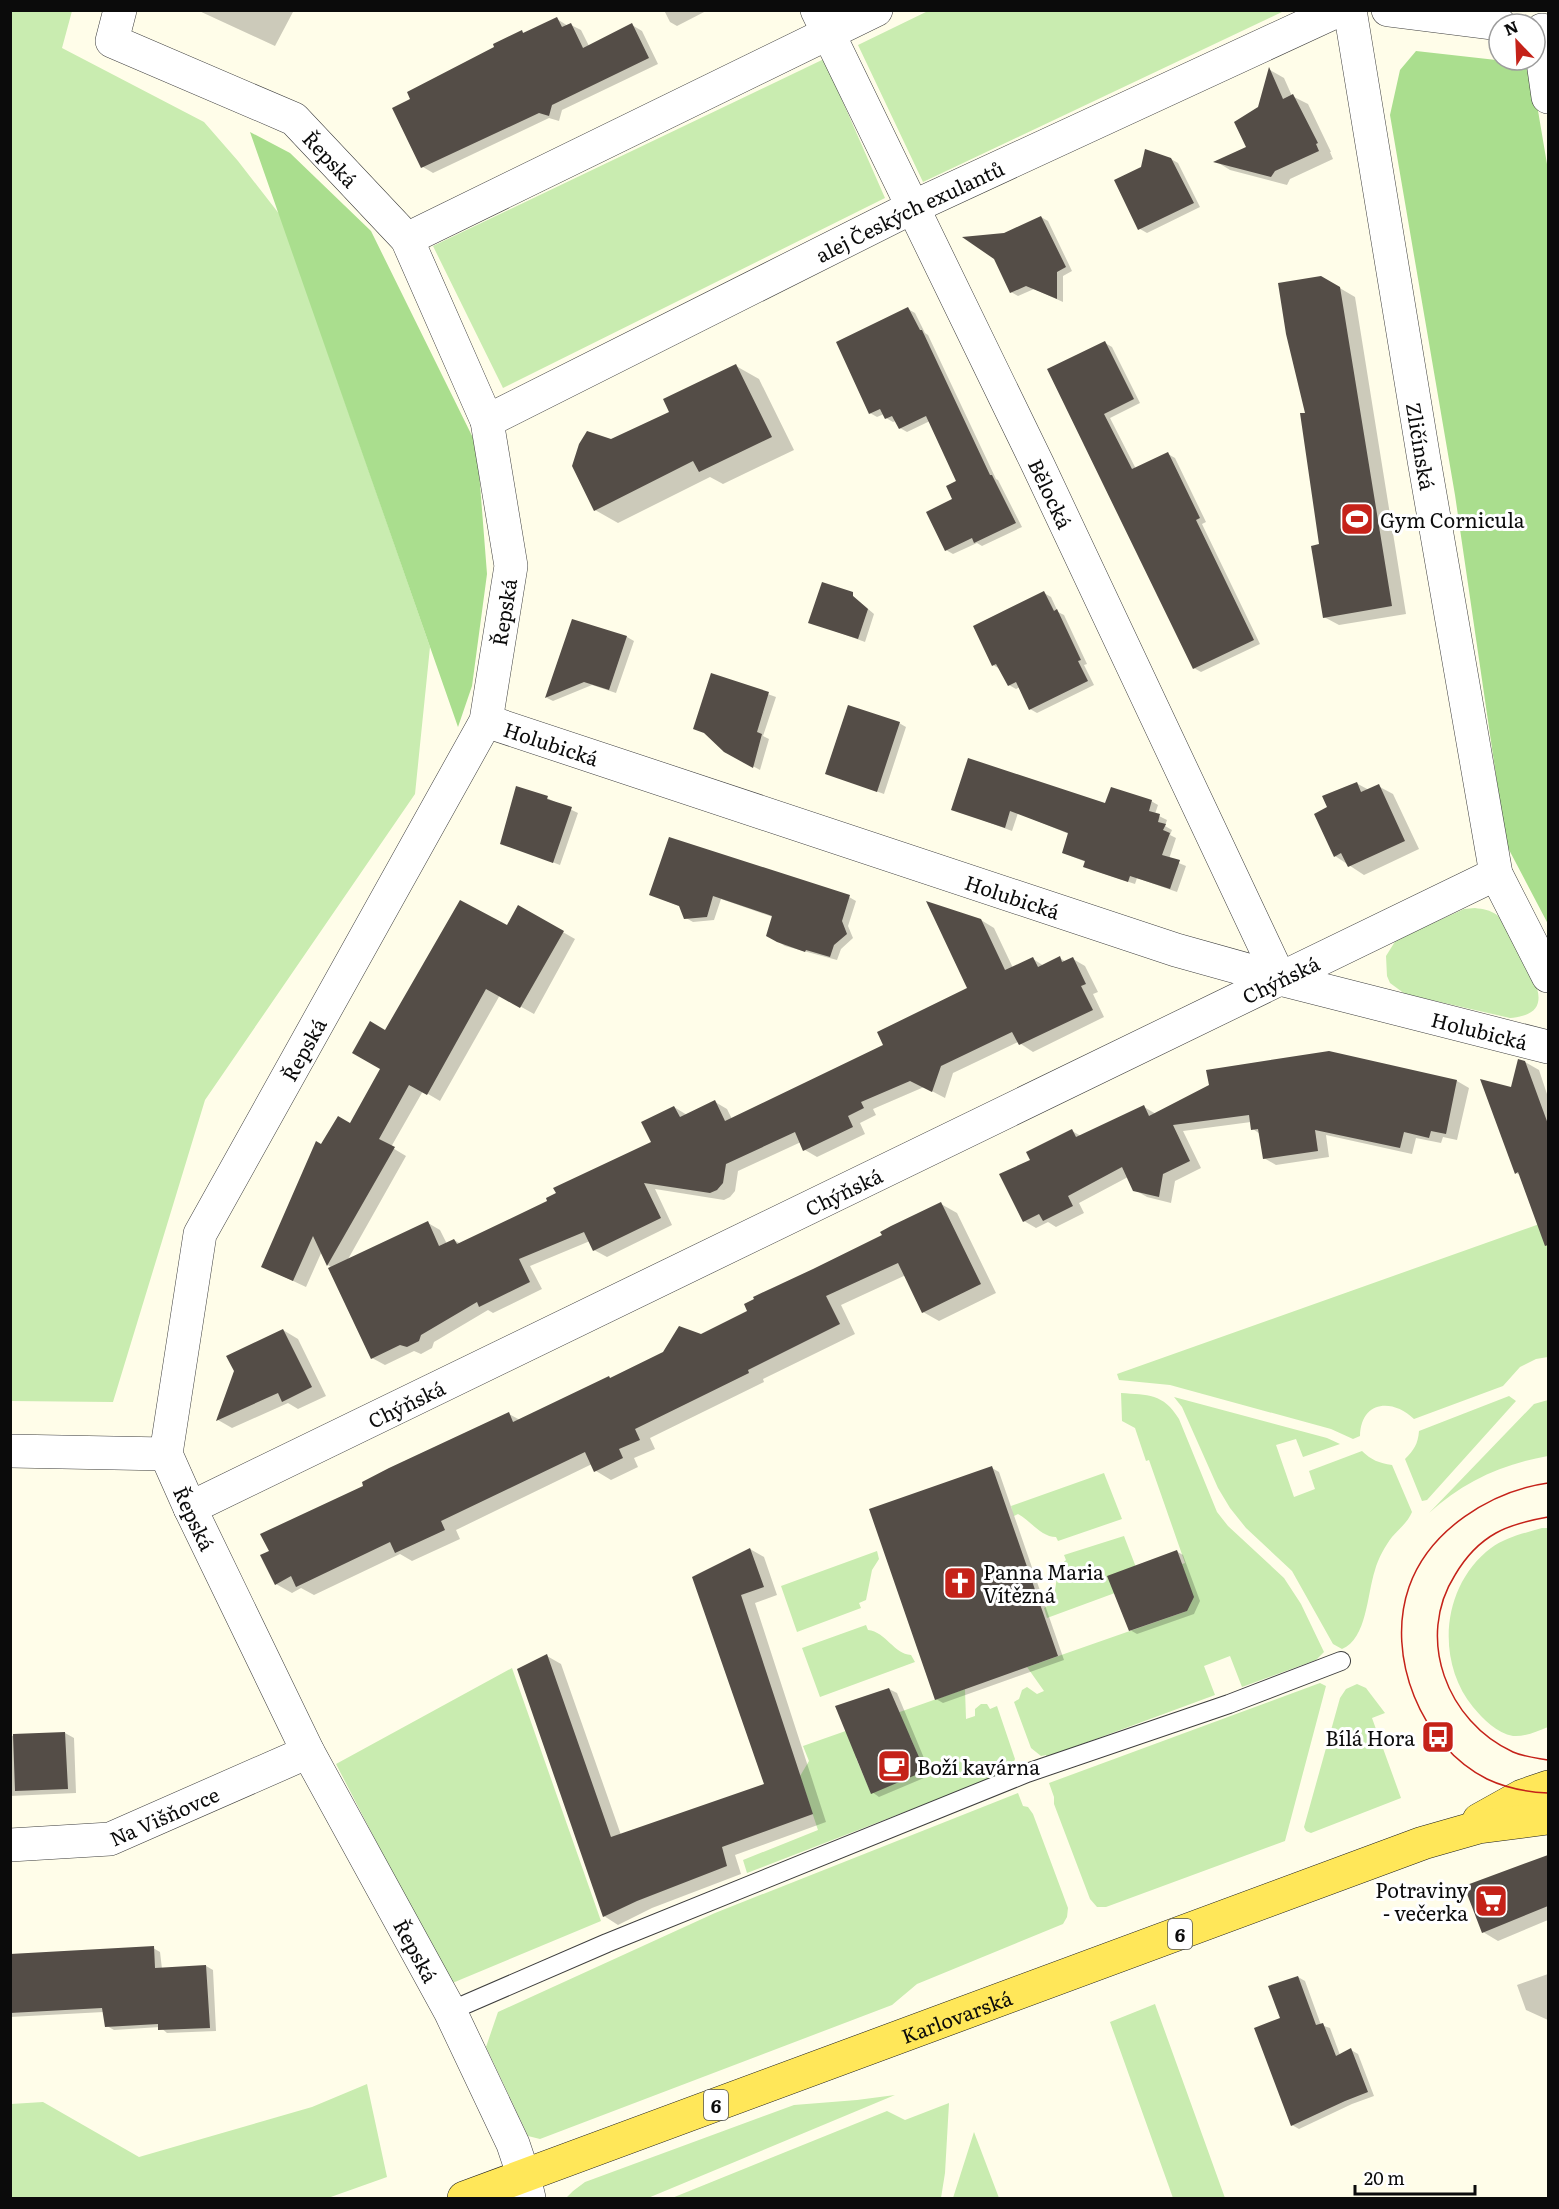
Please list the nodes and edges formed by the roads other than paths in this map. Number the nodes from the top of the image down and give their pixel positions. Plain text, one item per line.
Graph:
1 (876, 10) edge
2 (1339, 10) edge
3 (1350, 10) edge
4 (1388, 10) edge
5 (822, 22) edge
6 (1487, 22) edge
7 (116, 26) edge
8 (1544, 72) edge
9 (1548, 97) edge
10 (913, 207) junction
11 (407, 239) junction
12 (487, 421) junction
13 (486, 721) junction
14 (1496, 874) junction
15 (1548, 976) edge
16 (1280, 979) junction
17 (1548, 1047) edge
18 (10, 1451) edge
19 (166, 1454) junction
20 (190, 1508) junction
21 (1341, 1661) dead end
22 (308, 1752) junction
23 (1548, 1787) edge
24 (1548, 1818) edge
25 (1451, 1834) junction
26 (10, 1845) edge
27 (450, 2011) junction
28 (526, 2188) edge
29 (464, 2199) edge

1 - 5 street
2 - 10 street, alej Českých exulantů
3 - 14 street, Zličínská
4 - 6 street
5 - 10 street, Bělocká
5 - 11 street
7 - 11 street, Řepská
8 - 9 street
10 - 12 street, alej Českých exulantů
10 - 16 street, Bělocká
11 - 12 street, Řepská
12 - 13 street, Řepská
13 - 16 street, Holubická
13 - 19 street, Řepská
14 - 15 street, Zličínská
14 - 16 street, Chýňská
16 - 17 street, Holubická
16 - 20 street, Chýňská
18 - 19 street
19 - 20 street, Řepská
20 - 22 street, Řepská
21 - 27 lane
22 - 26 street, Na Višňovce
22 - 27 street, Řepská
23 - 25 main road, Karlovarská / 6
24 - 25 main road, Karlovarská / 6
25 - 28 main road, Karlovarská / 6
27 - 28 street, Řepská
28 - 29 main road, Karlovarská / 6

